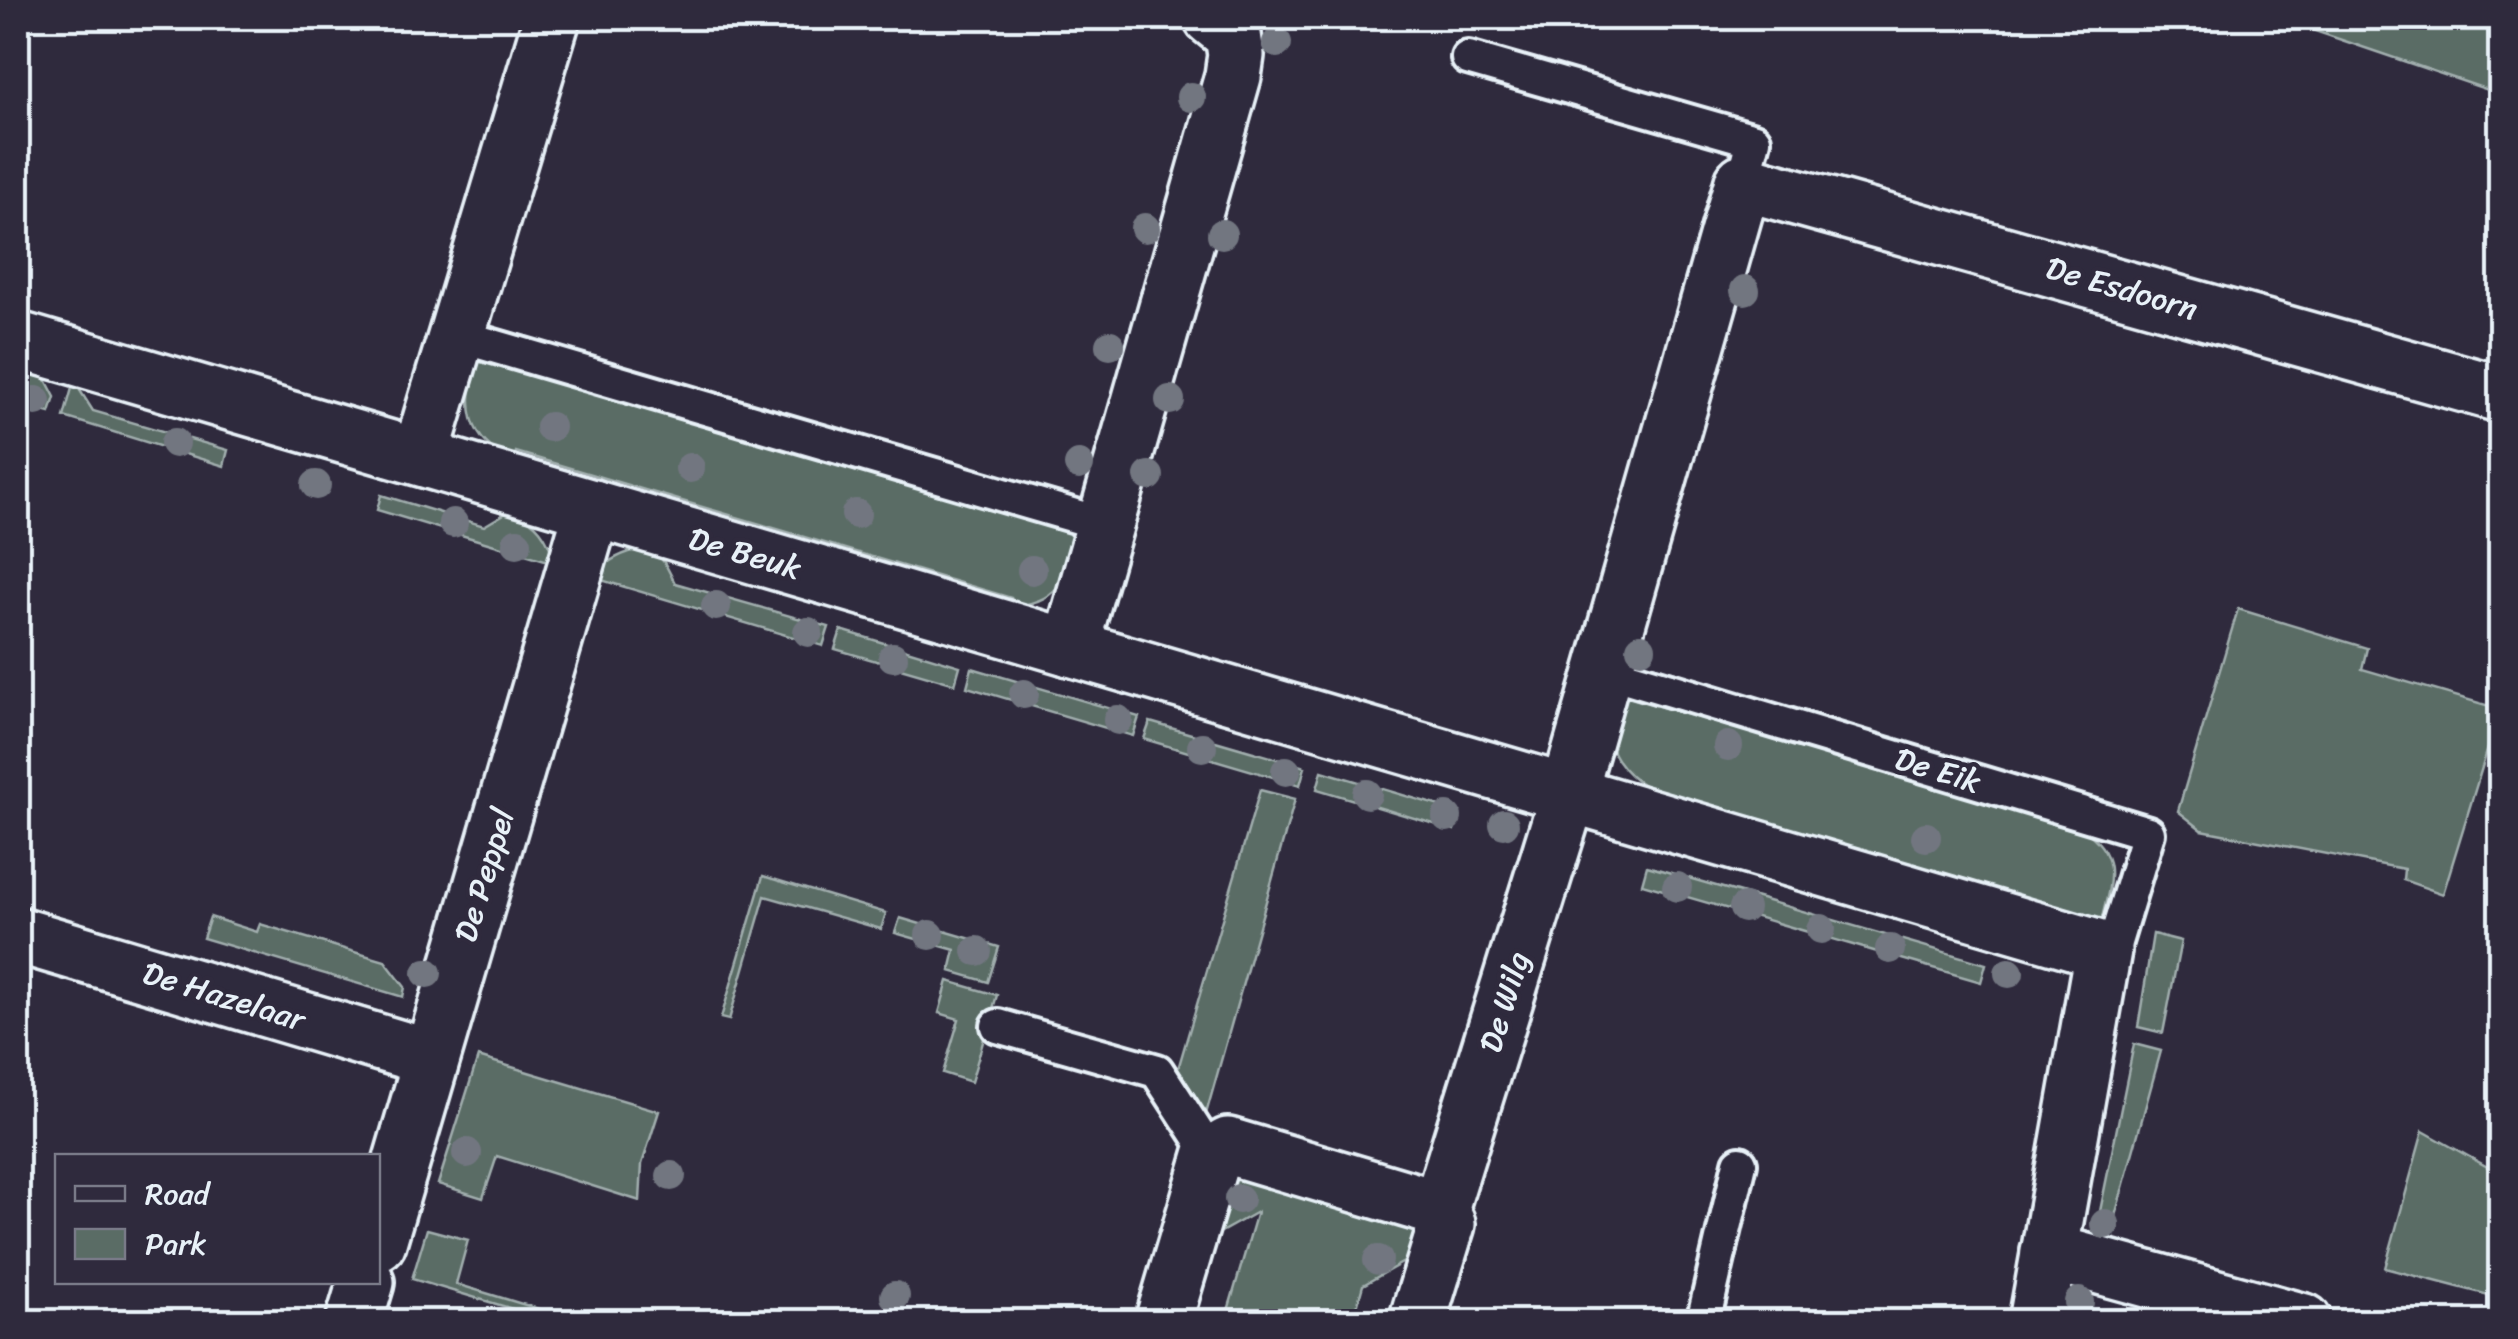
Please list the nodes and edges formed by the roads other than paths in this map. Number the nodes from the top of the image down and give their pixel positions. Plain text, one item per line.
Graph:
1 (552, 18) edge
2 (1212, 18) edge
3 (1468, 58) dead end
4 (1743, 182) junction
5 (459, 336) junction
6 (18, 340) edge
7 (2500, 394) edge
8 (420, 458) junction
9 (593, 508) junction
10 (1106, 525) junction
11 (1070, 648) junction
12 (1604, 670) junction
13 (1568, 796) junction
14 (18, 935) edge
15 (2103, 950) junction
16 (998, 1026) dead end
17 (431, 1058) junction
18 (1212, 1156) junction
19 (1740, 1163) dead end
20 (1440, 1209) junction
21 (380, 1235) edge
22 (2049, 1252) junction
23 (365, 1284) edge
24 (354, 1322) edge
25 (1163, 1322) edge
26 (1418, 1322) edge
27 (1703, 1322) edge
28 (2037, 1322) edge
29 (2304, 1322) edge

1 - 5 street
2 - 10 street
3 - 4 lane
4 - 7 street, De Esdoorn
4 - 12 street
5 - 8 street
5 - 10 lane
6 - 8 street, De Beuk
8 - 9 street, De Beuk
9 - 11 street, De Beuk
9 - 17 street, De Peppel
10 - 11 street
11 - 13 street, De Beuk
12 - 13 street
12 - 15 lane, De Eik
13 - 15 street
13 - 20 street, De Wilg
14 - 17 street, De Hazelaar
15 - 22 street, De Eik
16 - 18 lane
17 - 21 street, De Peppel
18 - 20 street
18 - 25 street
19 - 27 lane
20 - 26 street, De Wilg
22 - 28 street, De Eik
22 - 29 street
23 - 24 street

